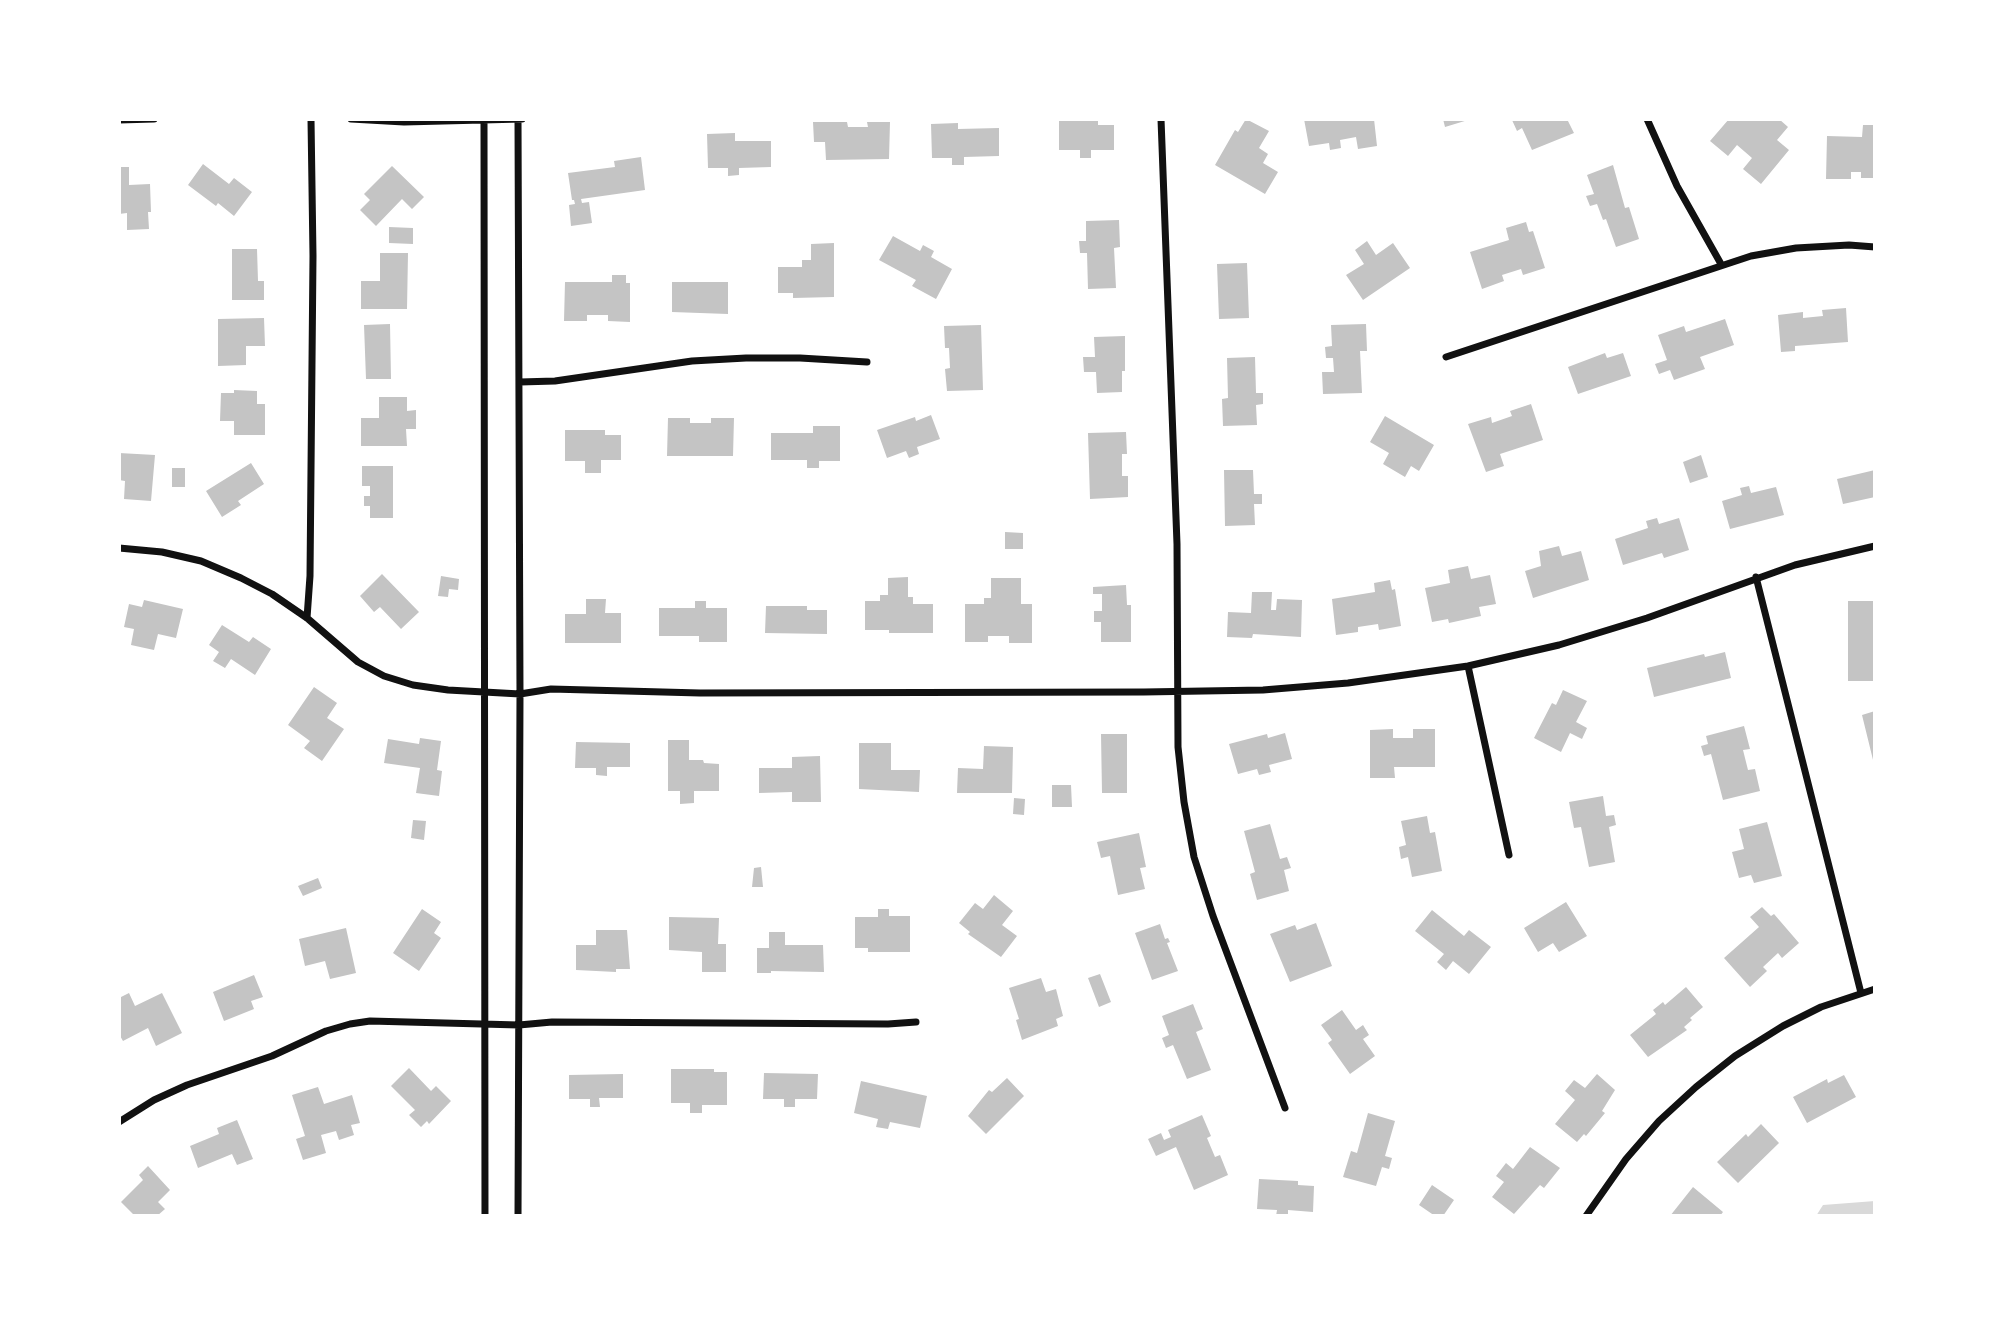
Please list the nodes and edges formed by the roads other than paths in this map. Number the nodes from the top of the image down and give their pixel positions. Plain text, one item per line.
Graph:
1 (154, 119) edge
2 (311, 119) edge
3 (351, 119) edge
4 (519, 119) edge
5 (1161, 119) edge
6 (1647, 119) edge
7 (119, 120) edge
8 (484, 120) edge
9 (1875, 247) edge
10 (1721, 264) junction
11 (1446, 357) dead end
12 (867, 362) dead end
13 (520, 382) junction
14 (1875, 546) edge
15 (119, 548) edge
16 (1756, 577) junction
17 (307, 618) junction
18 (1468, 666) junction
19 (1177, 691) junction
20 (484, 693) junction
21 (520, 694) junction
22 (1509, 855) dead end
23 (1875, 989) edge
24 (1861, 993) junction
25 (916, 1022) dead end
26 (485, 1024) junction
27 (519, 1025) junction
28 (1285, 1108) dead end
29 (119, 1122) edge
30 (485, 1216) edge
31 (518, 1216) edge
32 (1586, 1216) edge

1 - 7 street
2 - 17 street
3 - 8 street
4 - 8 street
4 - 13 street
5 - 19 street
6 - 10 street
8 - 20 street
9 - 10 street
10 - 11 street
12 - 13 street
13 - 21 street
14 - 16 street
15 - 17 street
16 - 18 street
16 - 24 street
17 - 20 street
18 - 19 street
18 - 22 street
19 - 21 street
19 - 28 street
20 - 21 street
20 - 26 street
21 - 27 street
23 - 24 street
24 - 32 street
25 - 27 street
26 - 27 street
26 - 29 street
26 - 30 street
27 - 31 street

